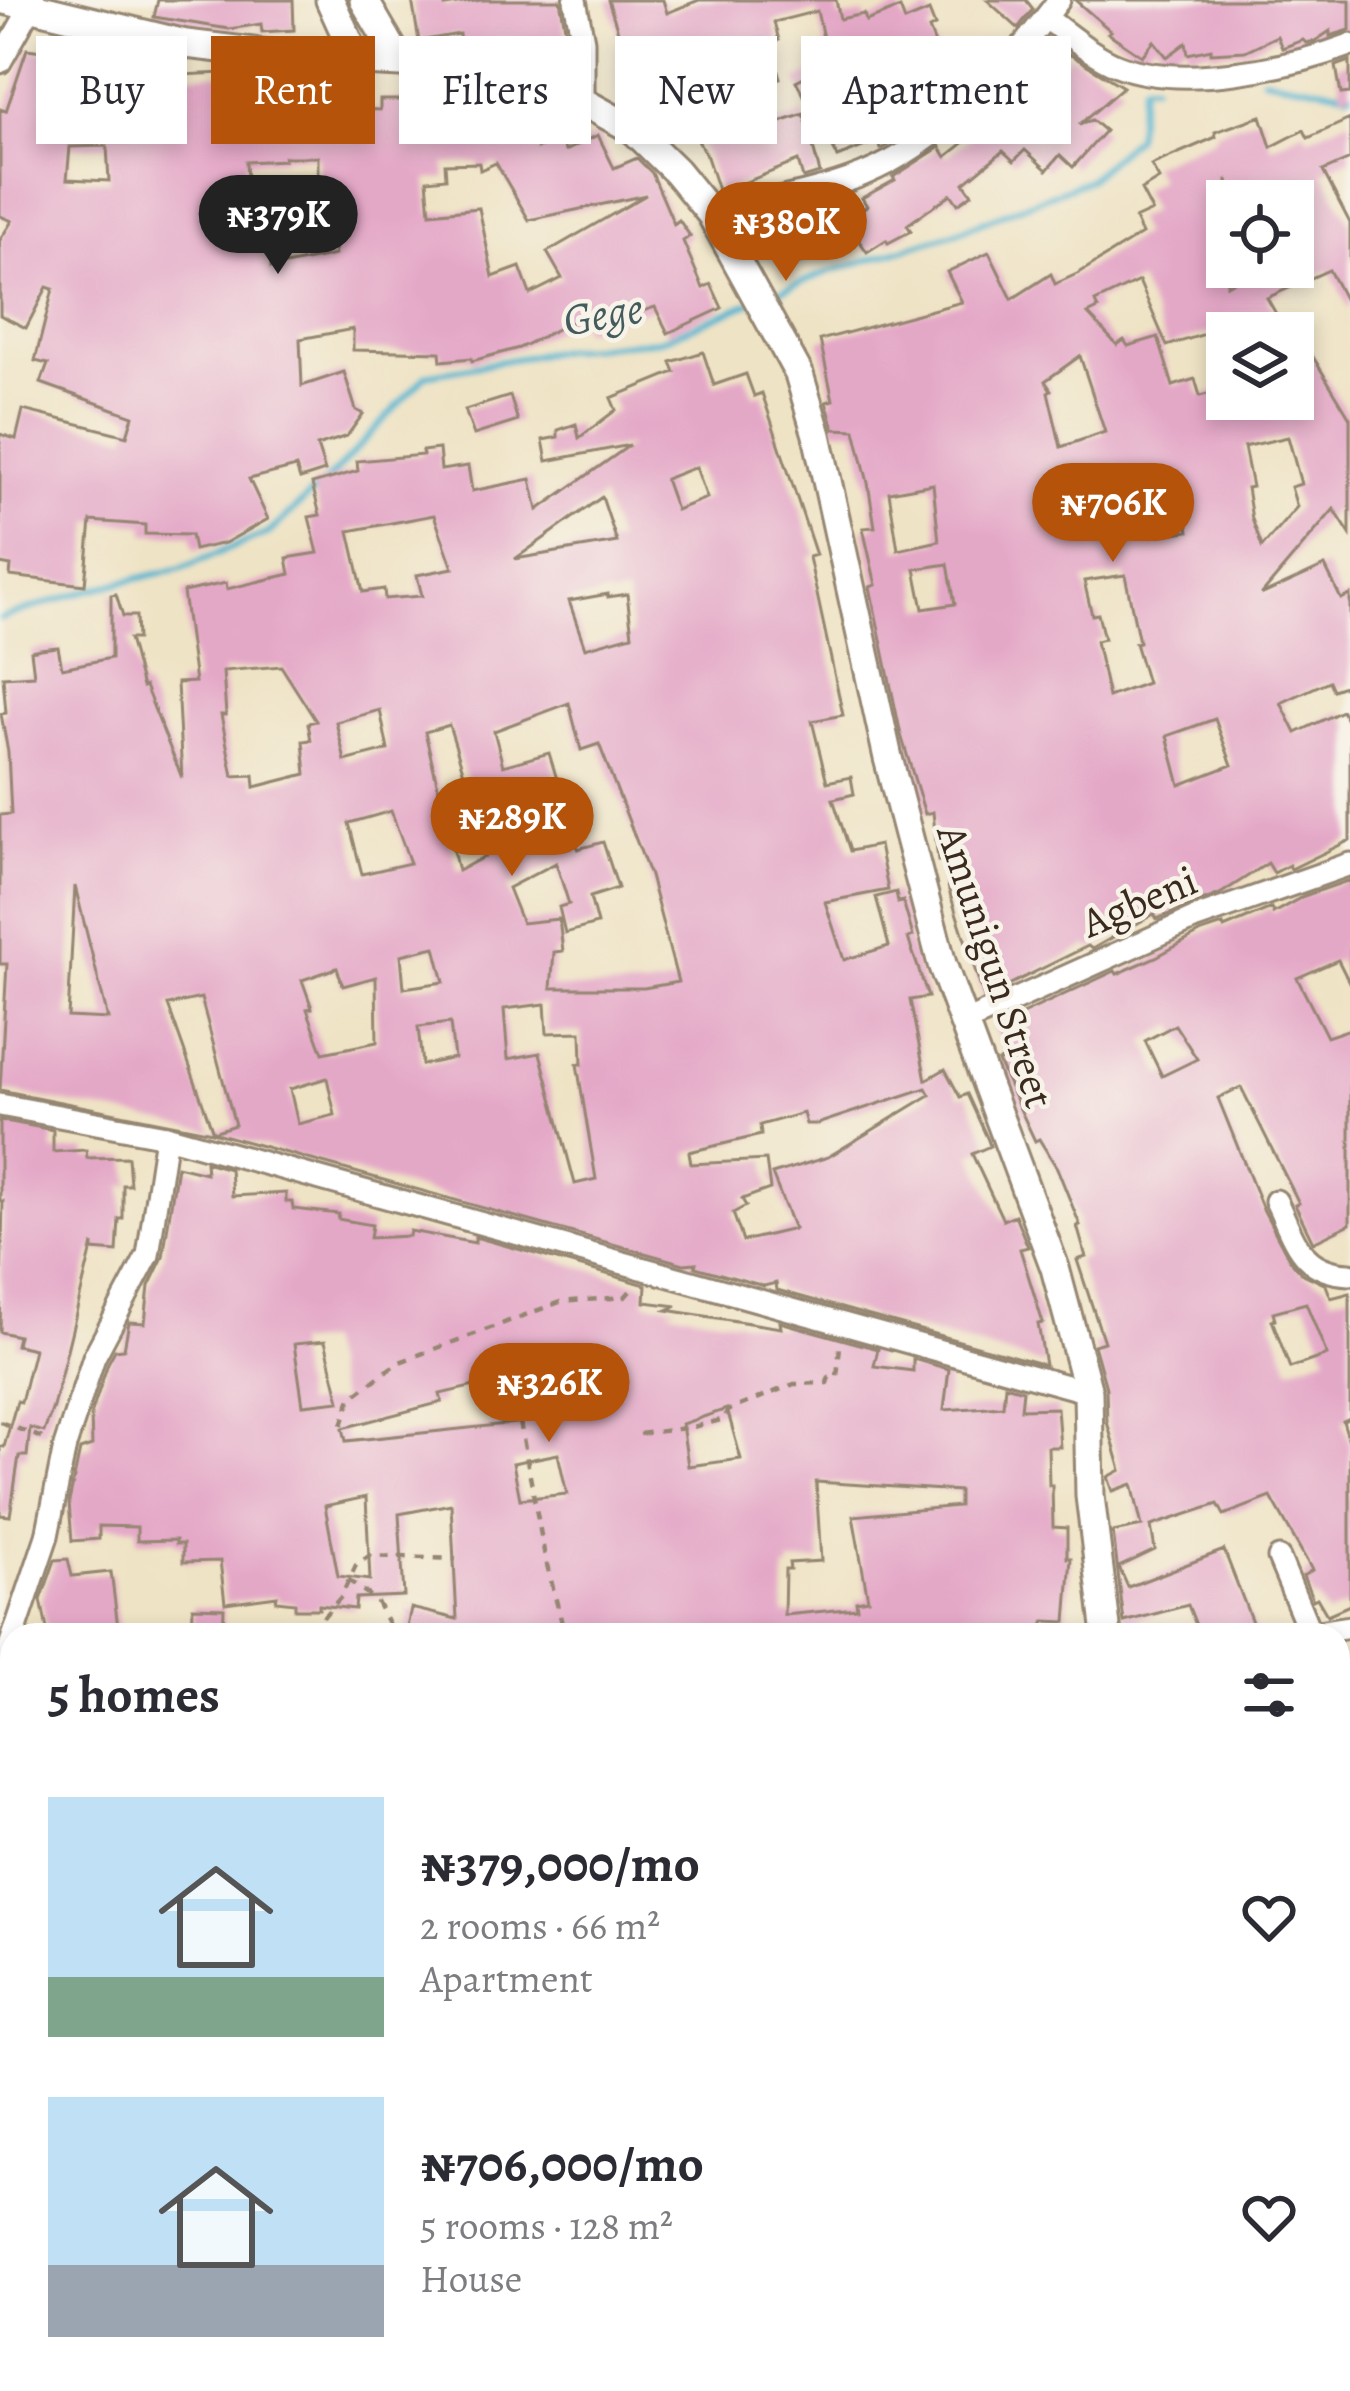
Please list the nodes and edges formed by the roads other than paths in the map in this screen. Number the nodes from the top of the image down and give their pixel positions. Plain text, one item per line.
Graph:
1 (4, 0) edge
2 (330, 0) edge
3 (364, 0) edge
4 (575, 0) edge
5 (34, 4) edge
6 (1052, 9) edge
7 (346, 36) edge
8 (582, 36) edge
9 (1350, 45) edge
10 (211, 46) edge
11 (399, 60) edge
12 (0, 62) edge
13 (591, 106) edge
14 (711, 214) junction
15 (1350, 864) edge
16 (963, 1023) junction
17 (0, 1105) edge
18 (166, 1136) junction
19 (1276, 1201) dead end
20 (1350, 1274) edge
21 (1088, 1392) junction
22 (1279, 1558) dead end
23 (18, 1623) edge
24 (1106, 1623) edge
25 (1306, 1623) edge

1 - 5 main road, Amunigun Street
2 - 7 main road
3 - 11 main road
4 - 8 street
5 - 10 main road, Amunigun Street
5 - 12 street
6 - 9 street
6 - 14 street
13 - 14 main road, Amunigun Street
14 - 16 main road, Amunigun Street
15 - 16 street, Agbeni
16 - 21 main road, Amunigun Street
17 - 18 street
18 - 21 street
18 - 23 street
19 - 20 street
21 - 24 main road, Amunigun Street
22 - 25 street

